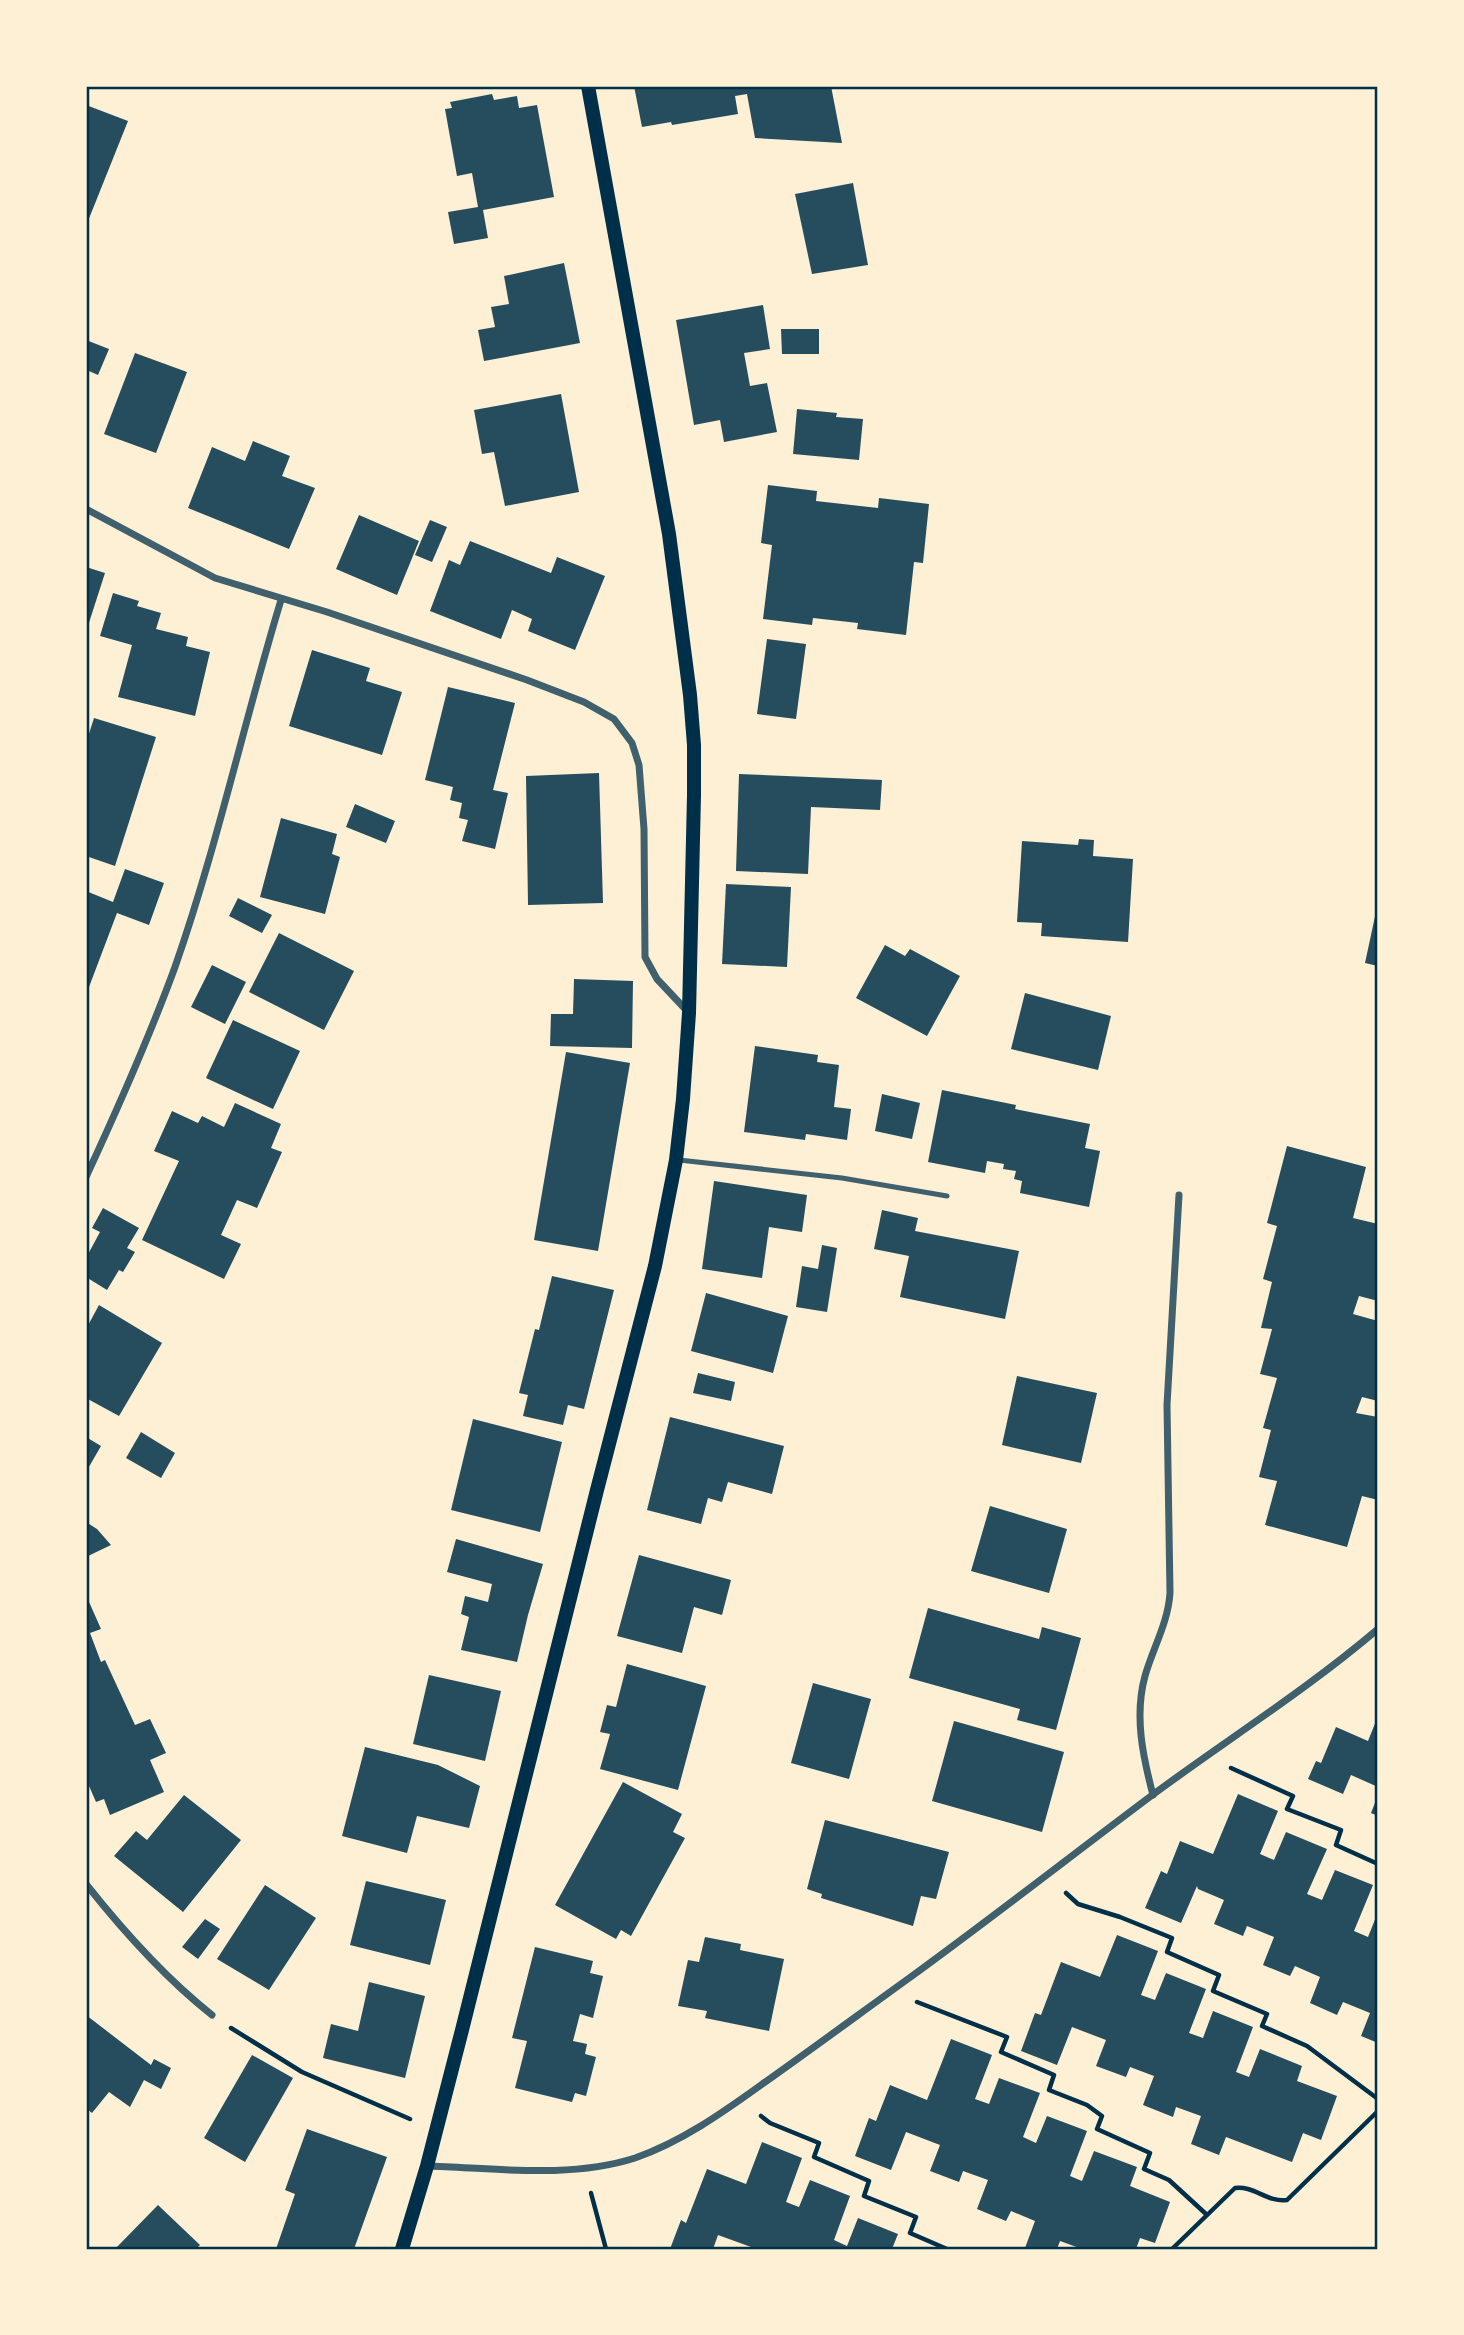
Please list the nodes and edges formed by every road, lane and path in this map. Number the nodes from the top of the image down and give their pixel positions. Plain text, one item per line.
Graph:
1 (588, 86) edge
2 (86, 509) edge
3 (281, 600) junction
4 (689, 1013) junction
5 (676, 1160) junction
6 (86, 1177) edge
7 (1179, 1195) dead end
8 (947, 1196) dead end
9 (1378, 1629) edge
10 (1210, 1756) junction
11 (1153, 1795) junction
12 (1378, 1864) edge
13 (1049, 1875) junction
14 (86, 1884) edge
15 (896, 1988) junction
16 (212, 2015) joint
17 (742, 2099) junction
18 (1378, 2099) edge
19 (376, 2105) dead end
20 (1378, 2110) edge
21 (427, 2166) junction
22 (586, 2168) junction
23 (1206, 2214) junction
24 (402, 2249) edge
25 (606, 2249) edge
26 (947, 2249) edge
27 (1171, 2249) edge

1 - 4 main road
2 - 3 street
3 - 4 street
3 - 6 street
4 - 5 main road
5 - 8 lane
5 - 21 main road
7 - 11 street
9 - 10 street
10 - 11 street
10 - 12 path
11 - 13 street
13 - 15 street
13 - 18 path
14 - 16 street
15 - 17 street
15 - 23 path
16 - 19 path
17 - 22 street
17 - 26 path
20 - 23 path
21 - 22 street
21 - 24 main road
22 - 25 path
23 - 27 path

